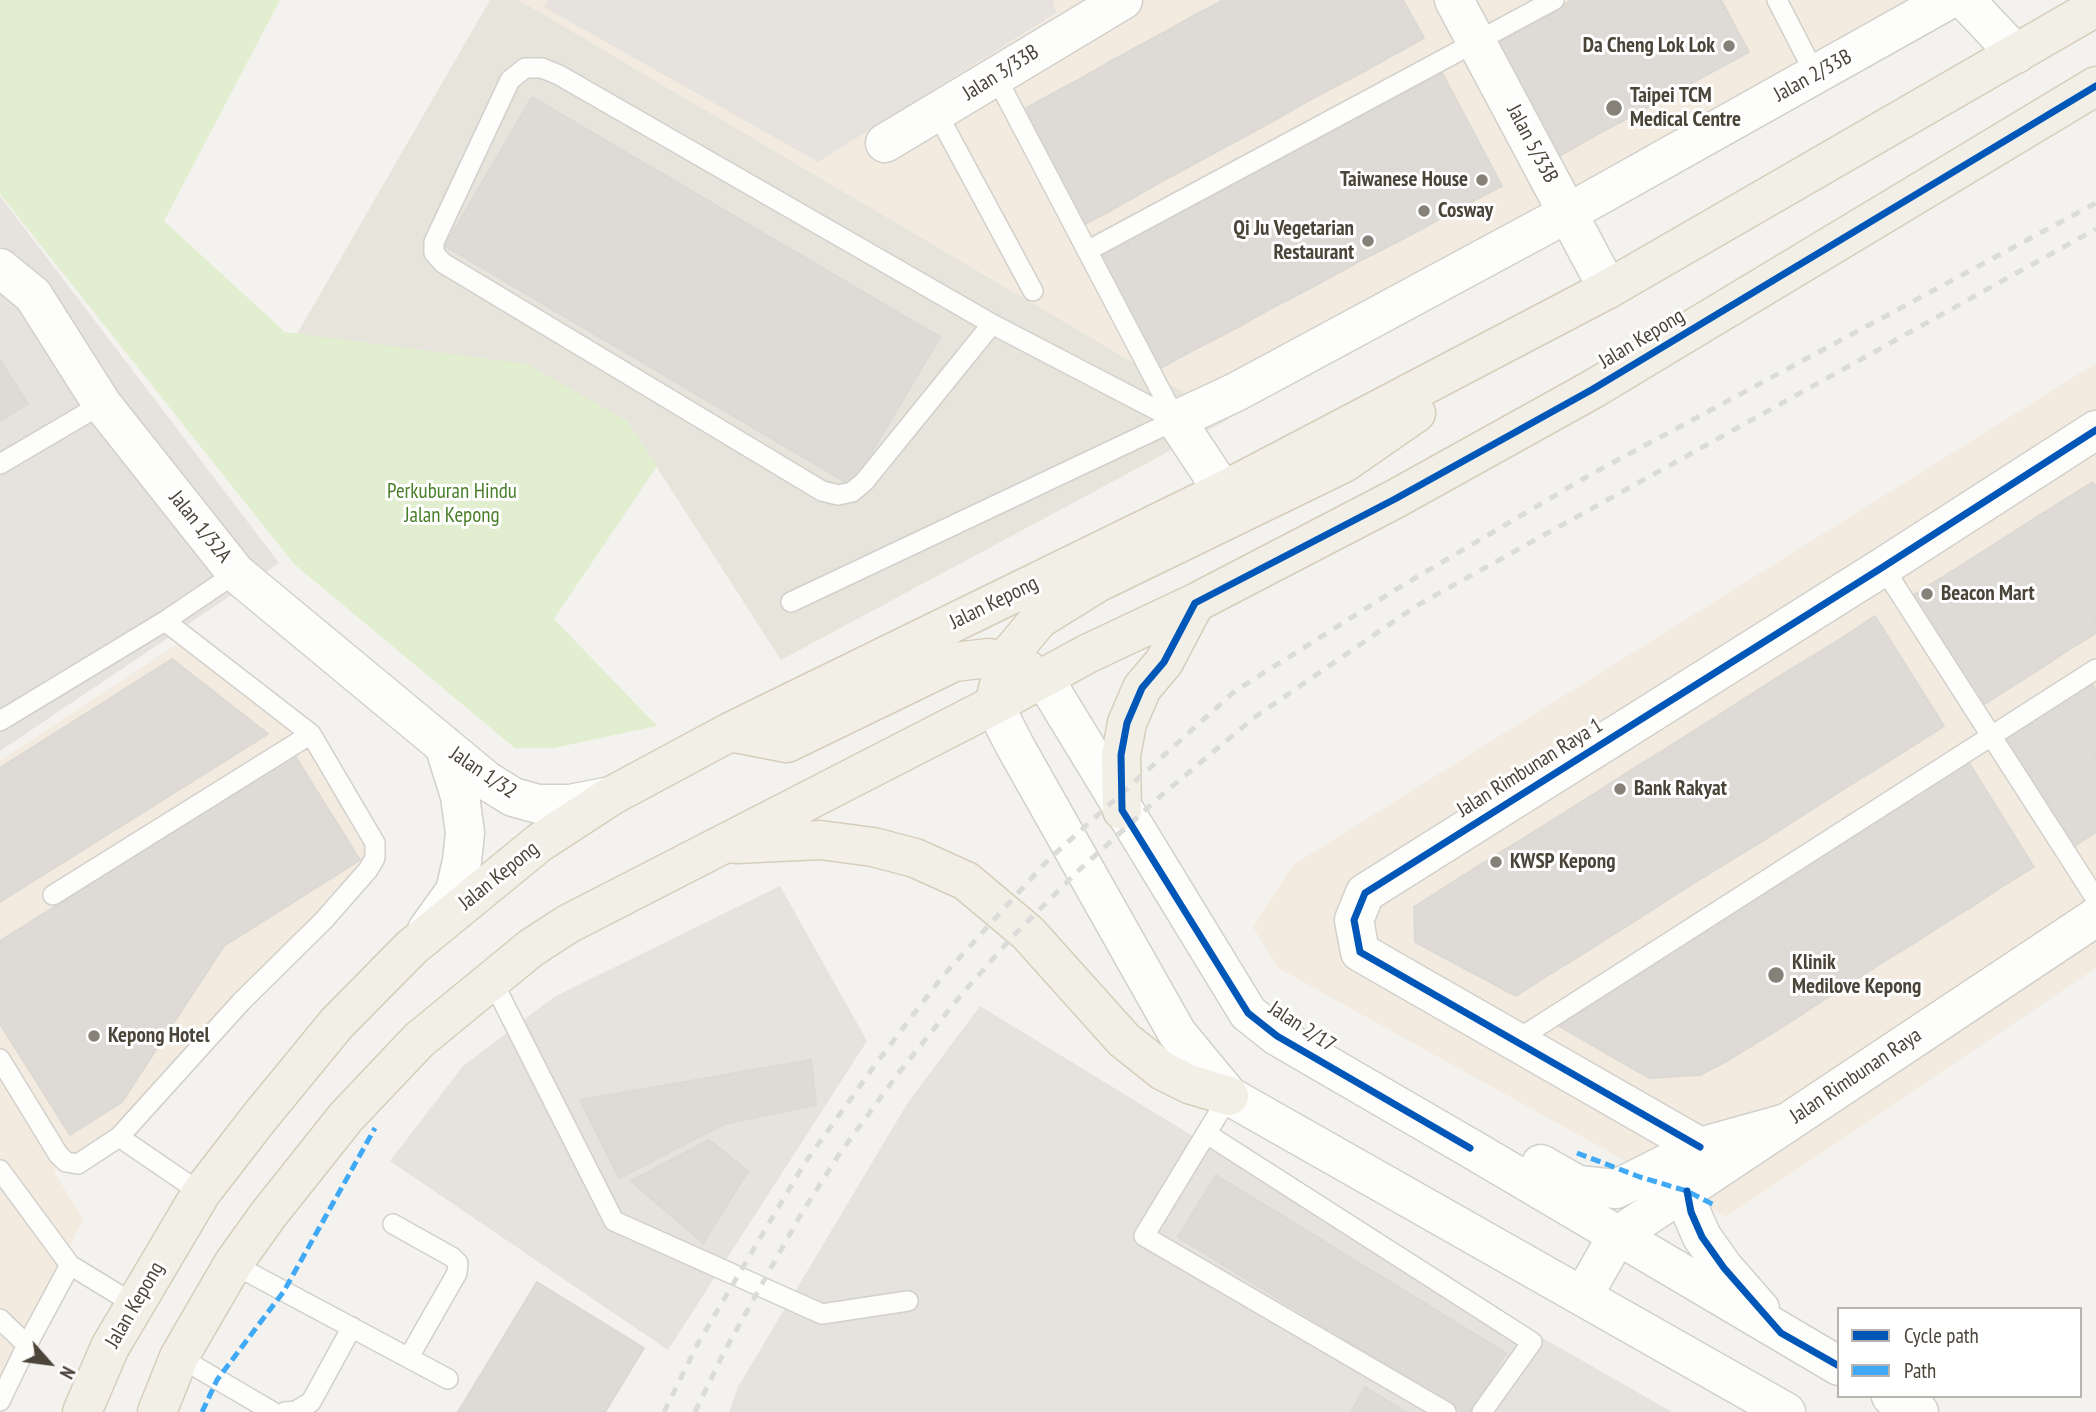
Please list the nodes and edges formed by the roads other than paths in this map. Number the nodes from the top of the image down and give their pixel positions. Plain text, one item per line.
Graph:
1 (1454, 0) edge
2 (1554, 0) edge
3 (1777, 0) edge
4 (1948, 0) edge
5 (1965, 0) edge
6 (1119, 1) edge
7 (2096, 6) edge
8 (1478, 42) junction
9 (2016, 54) junction
10 (1815, 74) junction
11 (996, 77) junction
12 (2096, 86) edge
13 (937, 113) junction
14 (885, 143) dead end
15 (1568, 213) junction
16 (1087, 251) junction
17 (0, 268) edge
18 (1608, 289) junction
19 (1033, 291) dead end
20 (992, 324) junction
21 (1458, 366) junction
22 (102, 404) junction
23 (1176, 420) junction
24 (2096, 430) edge
25 (0, 464) edge
26 (1223, 491) junction
27 (1884, 567) junction
28 (236, 573) junction
29 (791, 602) dead end
30 (1195, 603) junction
31 (165, 621) junction
32 (1005, 660) junction
33 (2096, 669) edge
34 (1043, 677) junction
35 (994, 705) junction
36 (0, 721) edge
37 (730, 732) junction
38 (311, 734) junction
39 (1993, 735) junction
40 (444, 745) junction
41 (611, 796) junction
42 (1122, 810) junction
43 (723, 845) junction
44 (53, 895) dead end
45 (2096, 899) edge
46 (2096, 917) edge
47 (412, 947) junction
48 (492, 979) junction
49 (1515, 1041) junction
50 (0, 1059) edge
51 (1229, 1096) junction
52 (1786, 1123) junction
53 (1208, 1134) junction
54 (119, 1137) junction
55 (1700, 1147) junction
56 (1470, 1148) junction
57 (0, 1170) edge
58 (1687, 1191) junction
59 (201, 1193) junction
60 (393, 1224) dead end
61 (1617, 1236) junction
62 (233, 1264) junction
63 (70, 1265) junction
64 (1583, 1296) junction
65 (908, 1301) dead end
66 (134, 1304) junction
67 (0, 1319) edge
68 (352, 1327) junction
69 (1781, 1333) junction
70 (27, 1345) junction
71 (179, 1357) junction
72 (409, 1357) junction
73 (1837, 1365) edge
74 (448, 1379) dead end
75 (1894, 1398) edge
76 (0, 1401) edge
77 (82, 1412) edge
78 (157, 1412) edge
79 (273, 1412) edge
80 (285, 1412) edge
81 (1446, 1412) edge
82 (1482, 1412) edge
83 (1786, 1412) edge
84 (1919, 1412) edge

1 - 8 street, Jalan 5/33B
2 - 8 lane
3 - 10 lane
4 - 10 street, Jalan 2/33B
5 - 9 street
6 - 11 street, Jalan 3/33B
7 - 9 main road, Jalan Kepong
8 - 15 street, Jalan 5/33B
8 - 16 lane
9 - 18 main road, Jalan Kepong
10 - 15 street, Jalan 2/33B
11 - 13 street, Jalan 3/33B
11 - 16 lane
12 - 30 main road, Jalan Kepong
13 - 14 street, Jalan 3/33B
13 - 19 lane
15 - 18 street, Jalan 5/33B
15 - 23 street, Jalan 2/33B
16 - 23 lane
17 - 22 street, Jalan 1/32A
18 - 21 main road, Jalan Kepong
20 - 20 lane
20 - 23 lane
21 - 26 main road, Jalan Kepong
21 - 32 main road
22 - 25 lane
22 - 28 street, Jalan 1/32A
23 - 26 street
23 - 29 lane
24 - 27 street, Jalan Rimbunan Raya 1
26 - 37 main road, Jalan Kepong
27 - 39 lane
27 - 49 street, Jalan Rimbunan Raya 1
28 - 31 lane
28 - 40 street, Jalan 1/32A
30 - 34 main road, Jalan Kepong
30 - 42 main road
31 - 36 lane
31 - 38 lane
32 - 34 main road
32 - 35 main road
32 - 37 main road
33 - 39 lane
34 - 35 main road, Jalan Kepong
34 - 42 street, Jalan 2/17
35 - 43 main road, Jalan Kepong
35 - 51 street
37 - 41 main road, Jalan Kepong
38 - 44 lane
38 - 54 lane
39 - 45 lane
39 - 49 lane
40 - 41 street, Jalan 1/32
40 - 47 street, Jalan 1/32
41 - 47 main road, Jalan Kepong
42 - 56 street, Jalan 2/17
43 - 48 main road, Jalan Kepong
43 - 51 main road
46 - 52 street, Jalan Rimbunan Raya
47 - 59 main road, Jalan Kepong
48 - 62 main road, Jalan Kepong
48 - 65 lane
49 - 55 street, Jalan Rimbunan Raya 1
50 - 54 lane
51 - 53 lane
51 - 64 street
52 - 55 street
52 - 58 street, Jalan Rimbunan Raya
53 - 81 lane
53 - 82 lane
54 - 59 lane
55 - 56 street
56 - 61 street, Jalan 2/17
57 - 63 lane
58 - 61 street, Jalan Rimbunan Raya
58 - 69 street
59 - 66 main road, Jalan Kepong
60 - 72 lane
61 - 64 street
61 - 69 street, Jalan 2/17
62 - 68 lane
62 - 71 main road, Jalan Kepong
63 - 66 lane
63 - 70 lane
64 - 83 street
66 - 77 main road, Jalan Kepong
67 - 70 lane
68 - 72 lane
68 - 80 lane
69 - 73 street, Jalan 2/17
70 - 76 lane
71 - 78 main road, Jalan Kepong
71 - 79 lane
72 - 74 lane
75 - 84 street

